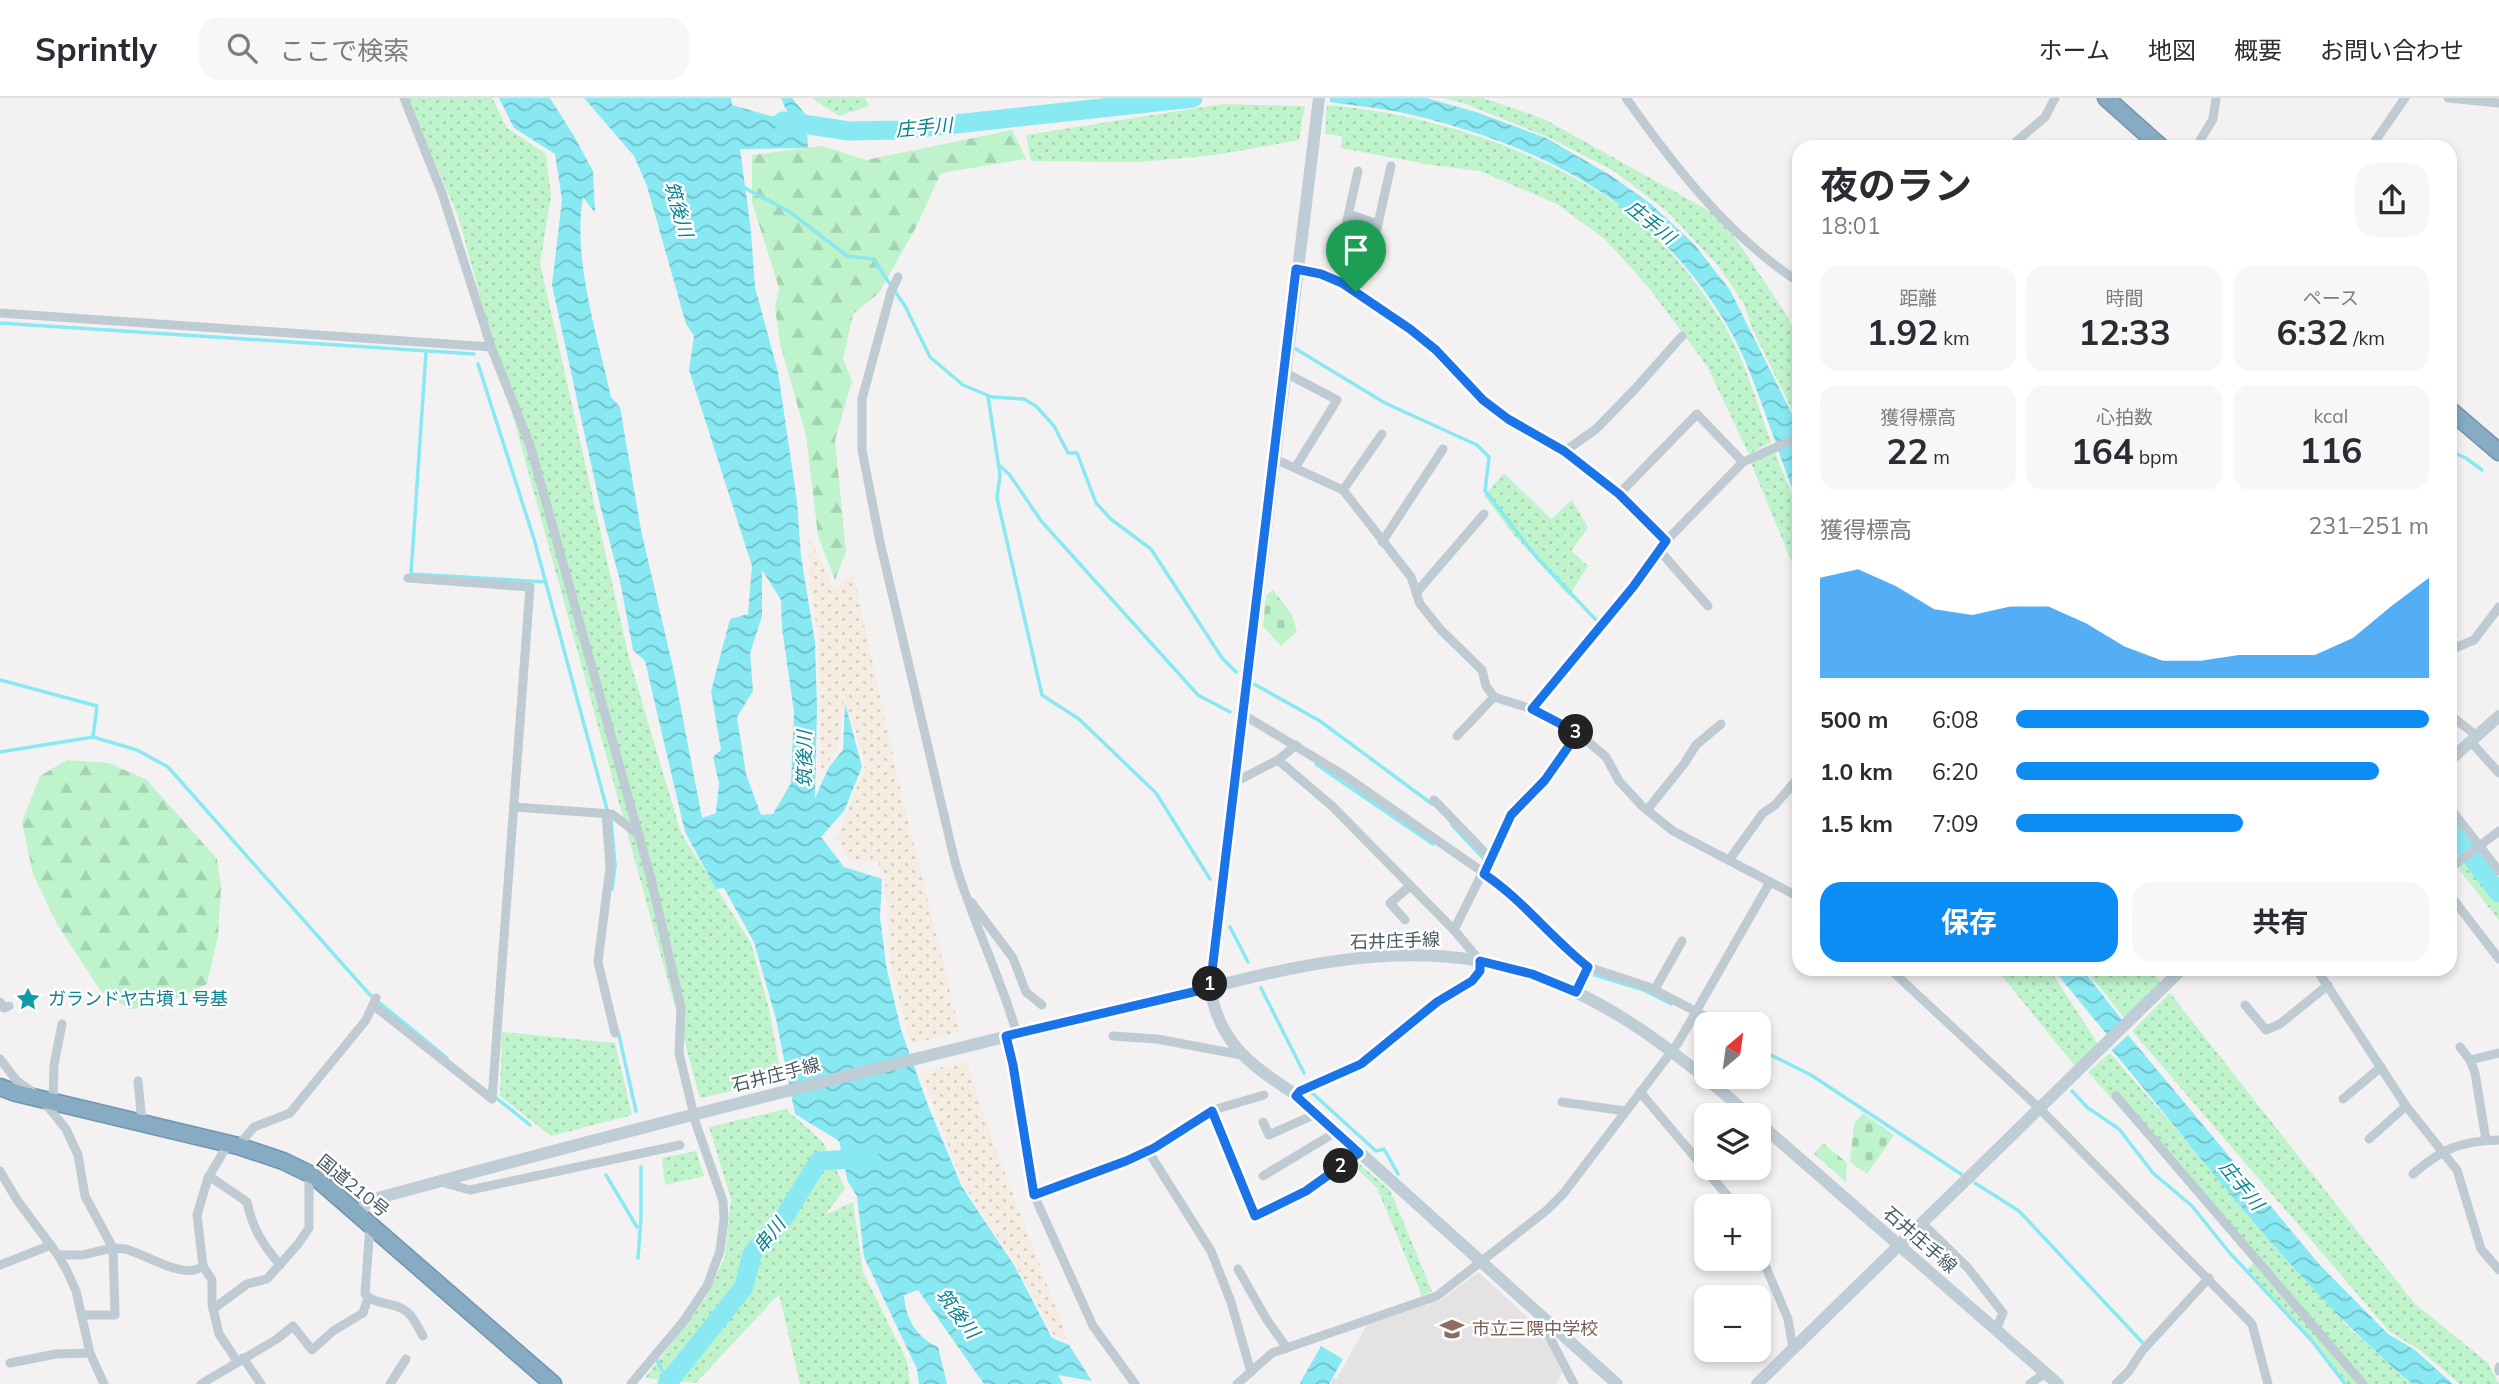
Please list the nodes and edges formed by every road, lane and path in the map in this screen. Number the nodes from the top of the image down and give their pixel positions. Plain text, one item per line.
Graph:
1 (404, 98) edge
2 (1319, 98) edge
3 (1626, 98) edge
4 (2055, 98) edge
5 (2106, 98) edge
6 (2216, 98) edge
7 (2405, 98) edge
8 (2448, 98) edge
9 (2493, 101) edge
10 (2018, 140) edge
11 (2153, 140) edge
12 (2200, 140) edge
13 (2376, 140) edge
14 (1391, 166) dead end
15 (1358, 171) dead end
16 (1349, 215) junction
17 (1378, 224) junction
18 (1346, 225) dead end
19 (1296, 269) junction
20 (898, 277) dead end
21 (1792, 277) edge
22 (1356, 292) junction
23 (0, 313) edge
24 (1682, 336) dead end
25 (491, 347) junction
26 (1284, 372) junction
27 (2457, 416) edge
28 (1382, 434) dead end
29 (1792, 440) edge
30 (1443, 449) dead end
31 (1564, 451) junction
32 (2499, 452) edge
33 (1275, 459) junction
34 (1743, 462) junction
35 (1295, 468) junction
36 (1343, 490) junction
37 (1619, 494) junction
38 (1485, 514) dead end
39 (1666, 541) junction
40 (1382, 542) junction
41 (1659, 550) junction
42 (408, 578) dead end
43 (1416, 593) junction
44 (1708, 606) dead end
45 (2499, 607) edge
46 (2457, 647) edge
47 (1494, 697) junction
48 (1532, 709) junction
49 (1242, 714) junction
50 (2499, 716) edge
51 (2457, 722) edge
52 (1721, 724) dead end
53 (1578, 733) junction
54 (1457, 736) dead end
55 (2474, 739) junction
56 (1293, 747) junction
57 (2457, 754) edge
58 (1278, 760) junction
59 (2499, 773) edge
60 (1233, 783) junction
61 (1792, 786) edge
62 (1434, 800) dead end
63 (514, 807) junction
64 (1647, 810) junction
65 (609, 814) junction
66 (2457, 816) edge
67 (2499, 831) edge
68 (639, 835) junction
69 (2479, 844) junction
70 (1490, 859) junction
71 (1728, 860) junction
72 (2457, 862) edge
73 (2499, 871) edge
74 (1484, 874) junction
75 (1770, 882) junction
76 (1410, 886) junction
77 (964, 893) junction
78 (1792, 893) edge
79 (2457, 904) edge
80 (1405, 920) dead end
81 (1454, 930) junction
82 (1682, 941) dead end
83 (2499, 959) edge
84 (1480, 961) junction
85 (1588, 967) junction
86 (1897, 976) edge
87 (2175, 976) edge
88 (2321, 976) edge
89 (2328, 985) junction
90 (1210, 988) junction
91 (1655, 989) junction
92 (1576, 992) junction
93 (2245, 1004) dead end
94 (1042, 1005) dead end
95 (1696, 1010) junction
96 (1699, 1012) edge
97 (62, 1024) dead end
98 (615, 1033) dead end
99 (1012, 1035) junction
100 (1113, 1036) dead end
101 (2460, 1047) dead end
102 (1672, 1051) junction
103 (2499, 1053) edge
104 (1242, 1055) junction
105 (0, 1059) edge
106 (2470, 1060) junction
107 (2381, 1067) junction
108 (138, 1081) dead end
109 (0, 1087) edge
110 (1640, 1092) junction
111 (1264, 1095) dead end
112 (1296, 1096) junction
113 (2116, 1096) dead end
114 (2343, 1099) dead end
115 (48, 1101) junction
116 (1562, 1102) dead end
117 (1735, 1103) edge
118 (2406, 1106) junction
119 (2039, 1108) junction
120 (1212, 1111) junction
121 (1625, 1111) junction
122 (694, 1114) junction
123 (1316, 1114) junction
124 (1263, 1122) dead end
125 (142, 1123) junction
126 (1336, 1132) junction
127 (1771, 1133) edge
128 (2369, 1139) dead end
129 (2486, 1140) junction
130 (2499, 1140) edge
131 (233, 1145) junction
132 (680, 1145) dead end
133 (1147, 1151) junction
134 (2441, 1152) junction
135 (1359, 1153) junction
136 (0, 1171) edge
137 (309, 1173) junction
138 (2413, 1174) dead end
139 (209, 1176) junction
140 (1263, 1176) dead end
141 (439, 1182) junction
142 (1726, 1194) edge
143 (1034, 1195) junction
144 (365, 1219) junction
145 (1922, 1223) junction
146 (51, 1245) junction
147 (1900, 1245) junction
148 (113, 1248) junction
149 (58, 1255) junction
150 (2495, 1260) edge
151 (1480, 1263) junction
152 (0, 1265) edge
153 (280, 1265) junction
154 (204, 1266) junction
155 (1238, 1269) dead end
156 (2499, 1270) edge
157 (1767, 1271) edge
158 (2208, 1278) junction
159 (368, 1298) junction
160 (213, 1310) junction
161 (82, 1315) junction
162 (1553, 1329) junction
163 (1996, 1330) junction
164 (423, 1336) dead end
165 (1287, 1348) junction
166 (1793, 1349) junction
167 (90, 1353) junction
168 (240, 1359) junction
169 (406, 1359) dead end
170 (10, 1363) dead end
171 (1251, 1372) junction
172 (2045, 1373) junction
173 (104, 1384) edge
174 (201, 1384) edge
175 (261, 1384) edge
176 (390, 1384) edge
177 (553, 1384) edge
178 (631, 1384) edge
179 (1135, 1384) edge
180 (1237, 1384) edge
181 (1574, 1384) edge
182 (1617, 1384) edge
183 (1757, 1384) edge
184 (2030, 1384) edge
185 (2058, 1384) edge
186 (2116, 1384) edge
187 (2268, 1384) edge
188 (2363, 1384) edge

1 - 25 street
2 - 19 street
3 - 21 street
4 - 10 street
5 - 11 highway
6 - 12 street
7 - 13 street
8 - 9 street
14 - 17 street
15 - 16 street
16 - 17 street
16 - 18 street
17 - 22 street
19 - 22 street
19 - 26 street
20 - 77 street
22 - 31 street
23 - 25 street
24 - 31 street
25 - 68 street
26 - 33 street
26 - 35 street
27 - 32 highway
28 - 36 street
29 - 34 street
30 - 40 street
31 - 37 street
33 - 35 street
33 - 49 street
34 - 37 street
34 - 39 street
35 - 36 street
36 - 40 street
37 - 39 street
38 - 43 street
39 - 41 street
40 - 43 street
41 - 44 street
41 - 48 street
42 - 63 street
43 - 47 street
45 - 46 street
47 - 48 street
47 - 54 street
48 - 53 street
49 - 56 street
49 - 60 street
50 - 55 street
51 - 55 street
52 - 64 street
53 - 64 street
53 - 70 street
55 - 57 street
55 - 59 street
56 - 58 street
56 - 74 street
58 - 60 street
58 - 76 street
60 - 90 street
61 - 71 street
62 - 70 street
63 - 65 street
63 - 131 street
64 - 71 street
65 - 68 street
65 - 98 street
66 - 69 street
67 - 69 street
68 - 122 street
69 - 72 street
69 - 73 street
70 - 74 street
71 - 75 street
74 - 81 street
74 - 85 street
75 - 78 street
75 - 95 street
76 - 80 street
76 - 81 street
77 - 94 street
77 - 99 street
79 - 83 street
81 - 84 street
82 - 91 street
84 - 90 street, 石井庄手線
84 - 92 street, 石井庄手線
84 - 112 street
85 - 91 street
85 - 92 street
86 - 119 street
87 - 119 street
88 - 89 street
89 - 93 street
89 - 107 street
90 - 99 street, 石井庄手線
90 - 104 street
91 - 95 street
92 - 102 street, 石井庄手線
95 - 96 street
95 - 102 street
97 - 115 street
99 - 122 street, 石井庄手線
99 - 143 street
100 - 104 street
101 - 106 street
102 - 110 street
102 - 117 street, 石井庄手線
103 - 106 street
104 - 112 street
105 - 115 street
106 - 129 street
107 - 114 street
107 - 118 street
108 - 125 street
109 - 115 highway, 国道210号
110 - 121 street
110 - 142 street
111 - 120 street
112 - 123 street
113 - 188 street
115 - 125 highway, 国道210号
115 - 148 street
116 - 121 street
118 - 128 street
118 - 134 street
119 - 145 street
119 - 158 street
120 - 133 street
120 - 135 street
121 - 151 street
122 - 141 street, 石井庄手線
122 - 178 street
123 - 124 street
123 - 126 street
125 - 131 highway, 国道210号
126 - 135 street
126 - 140 street
127 - 147 street, 石井庄手線
129 - 130 street
129 - 134 street
131 - 137 highway, 国道210号
131 - 139 street
132 - 141 street
133 - 143 street
133 - 171 street
134 - 138 street
134 - 150 street
135 - 151 street
136 - 146 street
137 - 144 highway, 国道210号
137 - 153 street
139 - 153 street
139 - 154 street
141 - 144 street, 石井庄手線
143 - 179 street
144 - 159 street
144 - 177 highway, 国道210号
145 - 147 street
145 - 163 street
146 - 149 street
146 - 152 street
147 - 163 street, 石井庄手線
147 - 166 street
148 - 149 street
148 - 154 street
148 - 161 street
149 - 161 street
150 - 156 street
151 - 162 street
151 - 165 street
153 - 160 street
154 - 160 street
155 - 165 street
157 - 166 street
158 - 186 street
158 - 187 street
159 - 164 street
159 - 168 street
160 - 168 street
161 - 167 street
162 - 181 street
162 - 182 street
163 - 172 street, 石井庄手線
165 - 171 street
166 - 183 street
167 - 170 street
167 - 173 street
168 - 174 street
168 - 175 street
169 - 176 street
171 - 180 street
172 - 184 street
172 - 185 street, 石井庄手線

